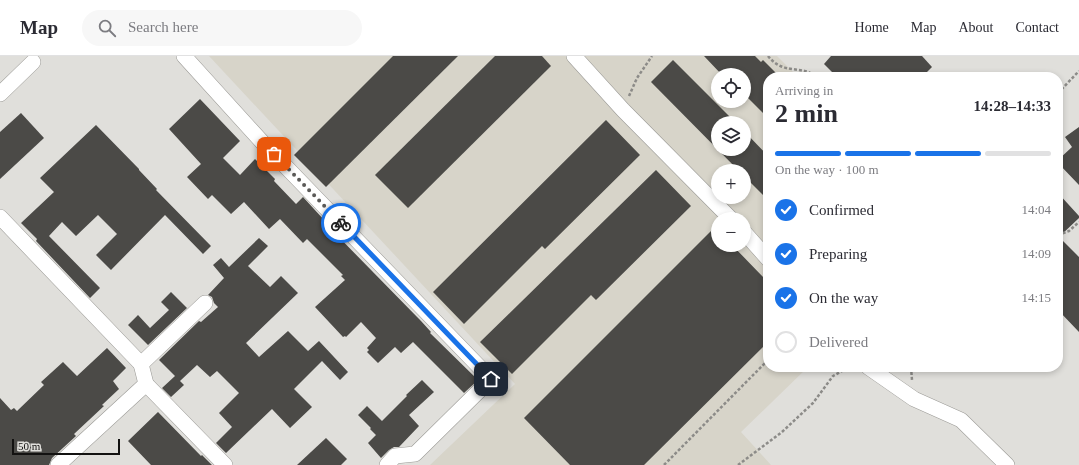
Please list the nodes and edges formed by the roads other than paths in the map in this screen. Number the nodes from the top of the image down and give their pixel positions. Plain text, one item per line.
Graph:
1 (184, 56) edge
2 (575, 56) edge
3 (33, 62) dead end
4 (0, 94) edge
5 (724, 212) edge
6 (0, 217) edge
7 (751, 240) edge
8 (763, 253) edge
9 (205, 303) dead end
10 (141, 364) junction
11 (875, 372) edge
12 (146, 384) junction
13 (58, 465) edge
14 (225, 465) edge
15 (387, 465) edge
16 (1007, 465) edge

1 - 15 street
2 - 5 street
3 - 4 street
6 - 10 street
7 - 8 street
9 - 10 street
10 - 12 street
11 - 16 street
12 - 13 street
12 - 14 street

